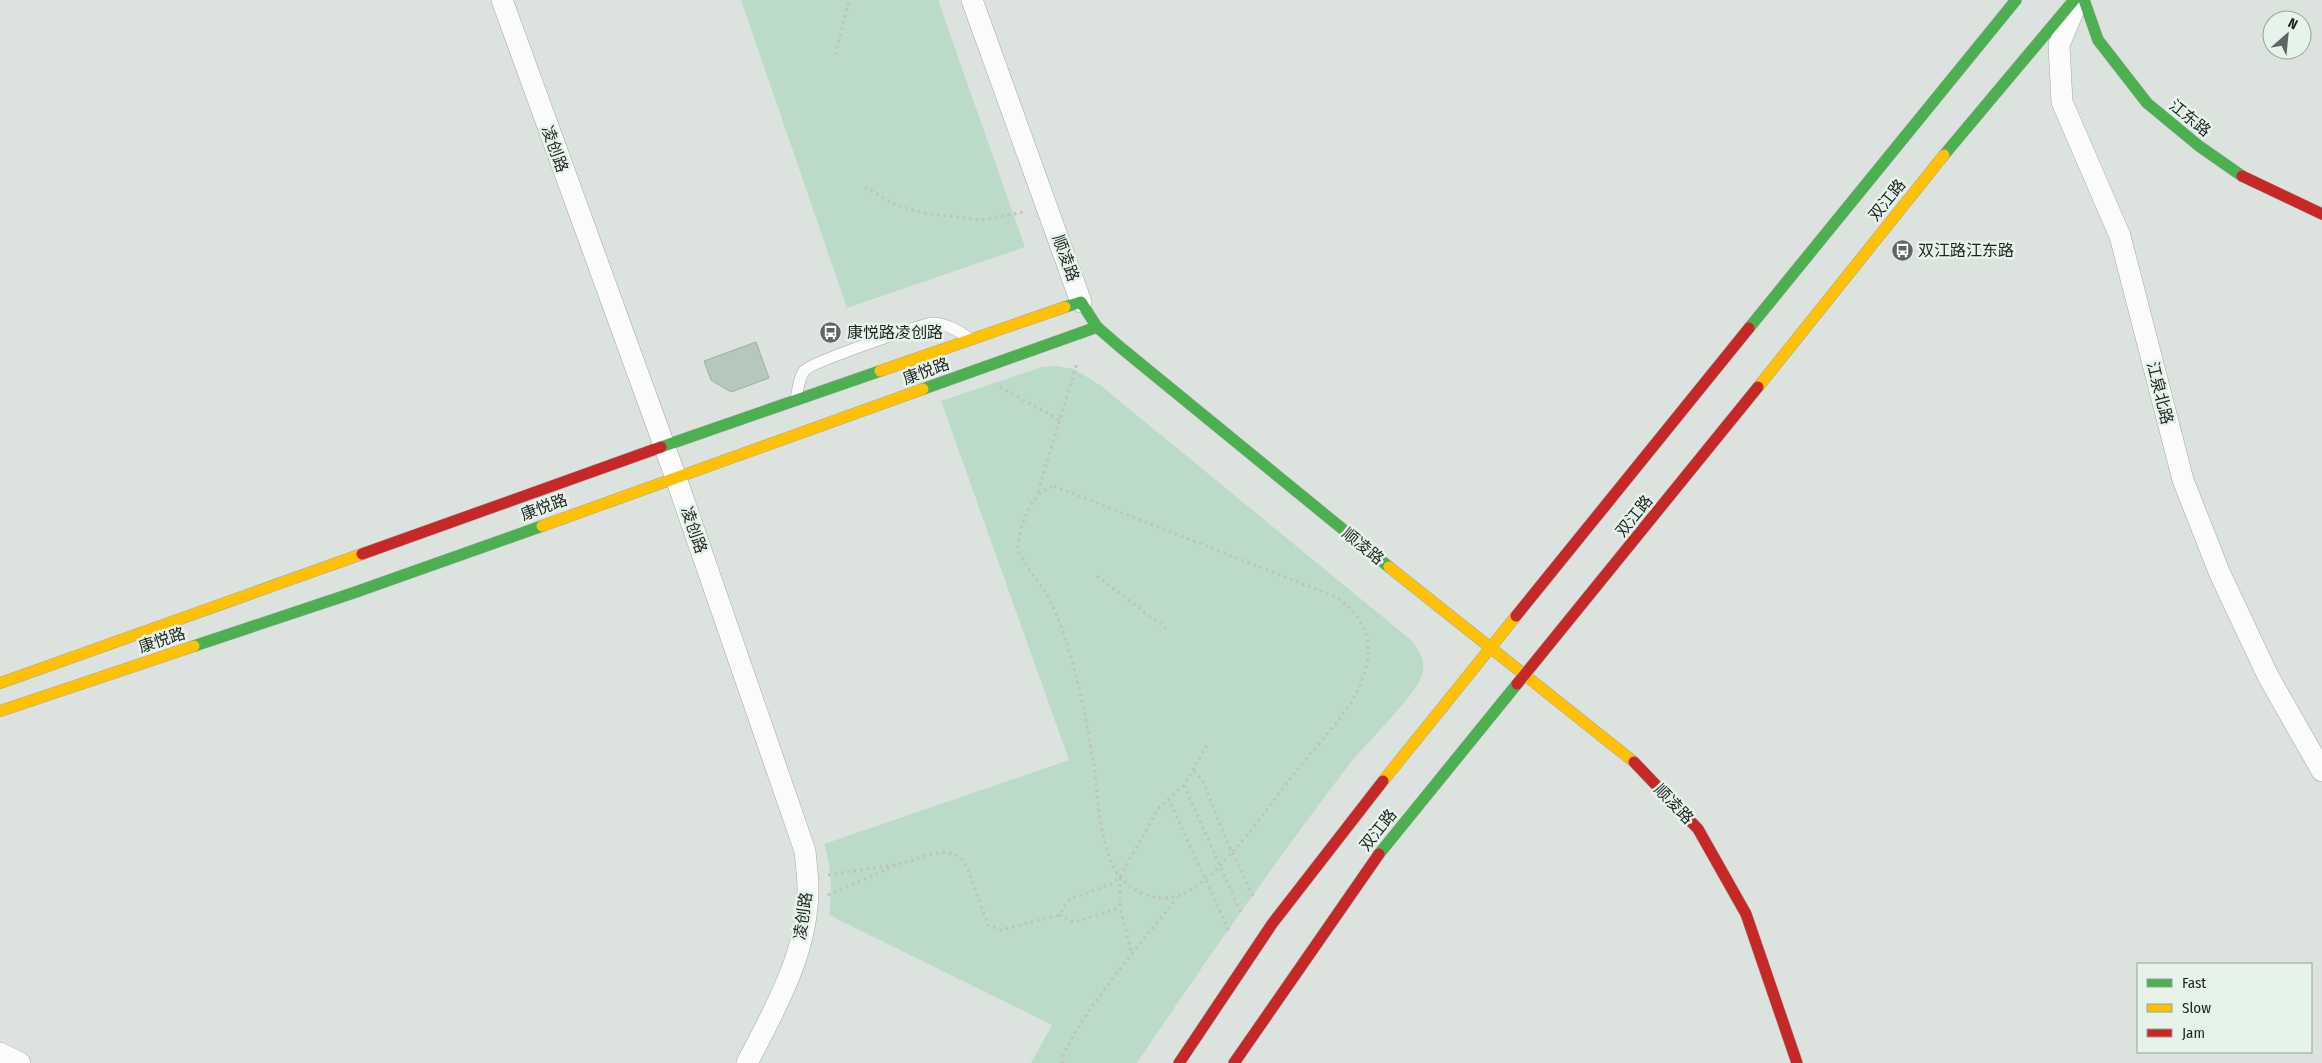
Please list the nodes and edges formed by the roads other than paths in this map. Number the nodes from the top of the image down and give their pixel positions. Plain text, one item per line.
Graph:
1 (502, 0) edge
2 (972, 0) edge
3 (2016, 0) edge
4 (2076, 0) edge
5 (2084, 0) edge
6 (2322, 214) edge
7 (1081, 302) junction
8 (1097, 327) junction
9 (971, 341) junction
10 (796, 399) junction
11 (664, 445) junction
12 (676, 478) junction
13 (1490, 648) junction
14 (1525, 676) junction
15 (0, 683) edge
16 (0, 711) edge
17 (2322, 771) edge
18 (0, 1053) edge
19 (20, 1063) edge
20 (748, 1063) edge
21 (1179, 1063) edge
22 (1234, 1063) edge
23 (1797, 1063) edge

1 - 11 street, 凌创路
2 - 7 street, 顺凌路
3 - 13 street, 双江路
4 - 14 street, 双江路
4 - 17 street, 江泉北路
5 - 6 street, 江东路
7 - 8 street, 顺凌路
7 - 9 street, 康悦路
8 - 12 street, 康悦路
8 - 13 street, 顺凌路
9 - 10 street, 康悦路
9 - 10 lane
10 - 11 street, 康悦路
11 - 12 street, 凌创路
11 - 15 street, 康悦路
12 - 16 street, 康悦路
12 - 20 street, 凌创路
13 - 14 street, 顺凌路
13 - 21 street, 双江路
14 - 22 street, 双江路
14 - 23 street, 顺凌路
18 - 19 street

